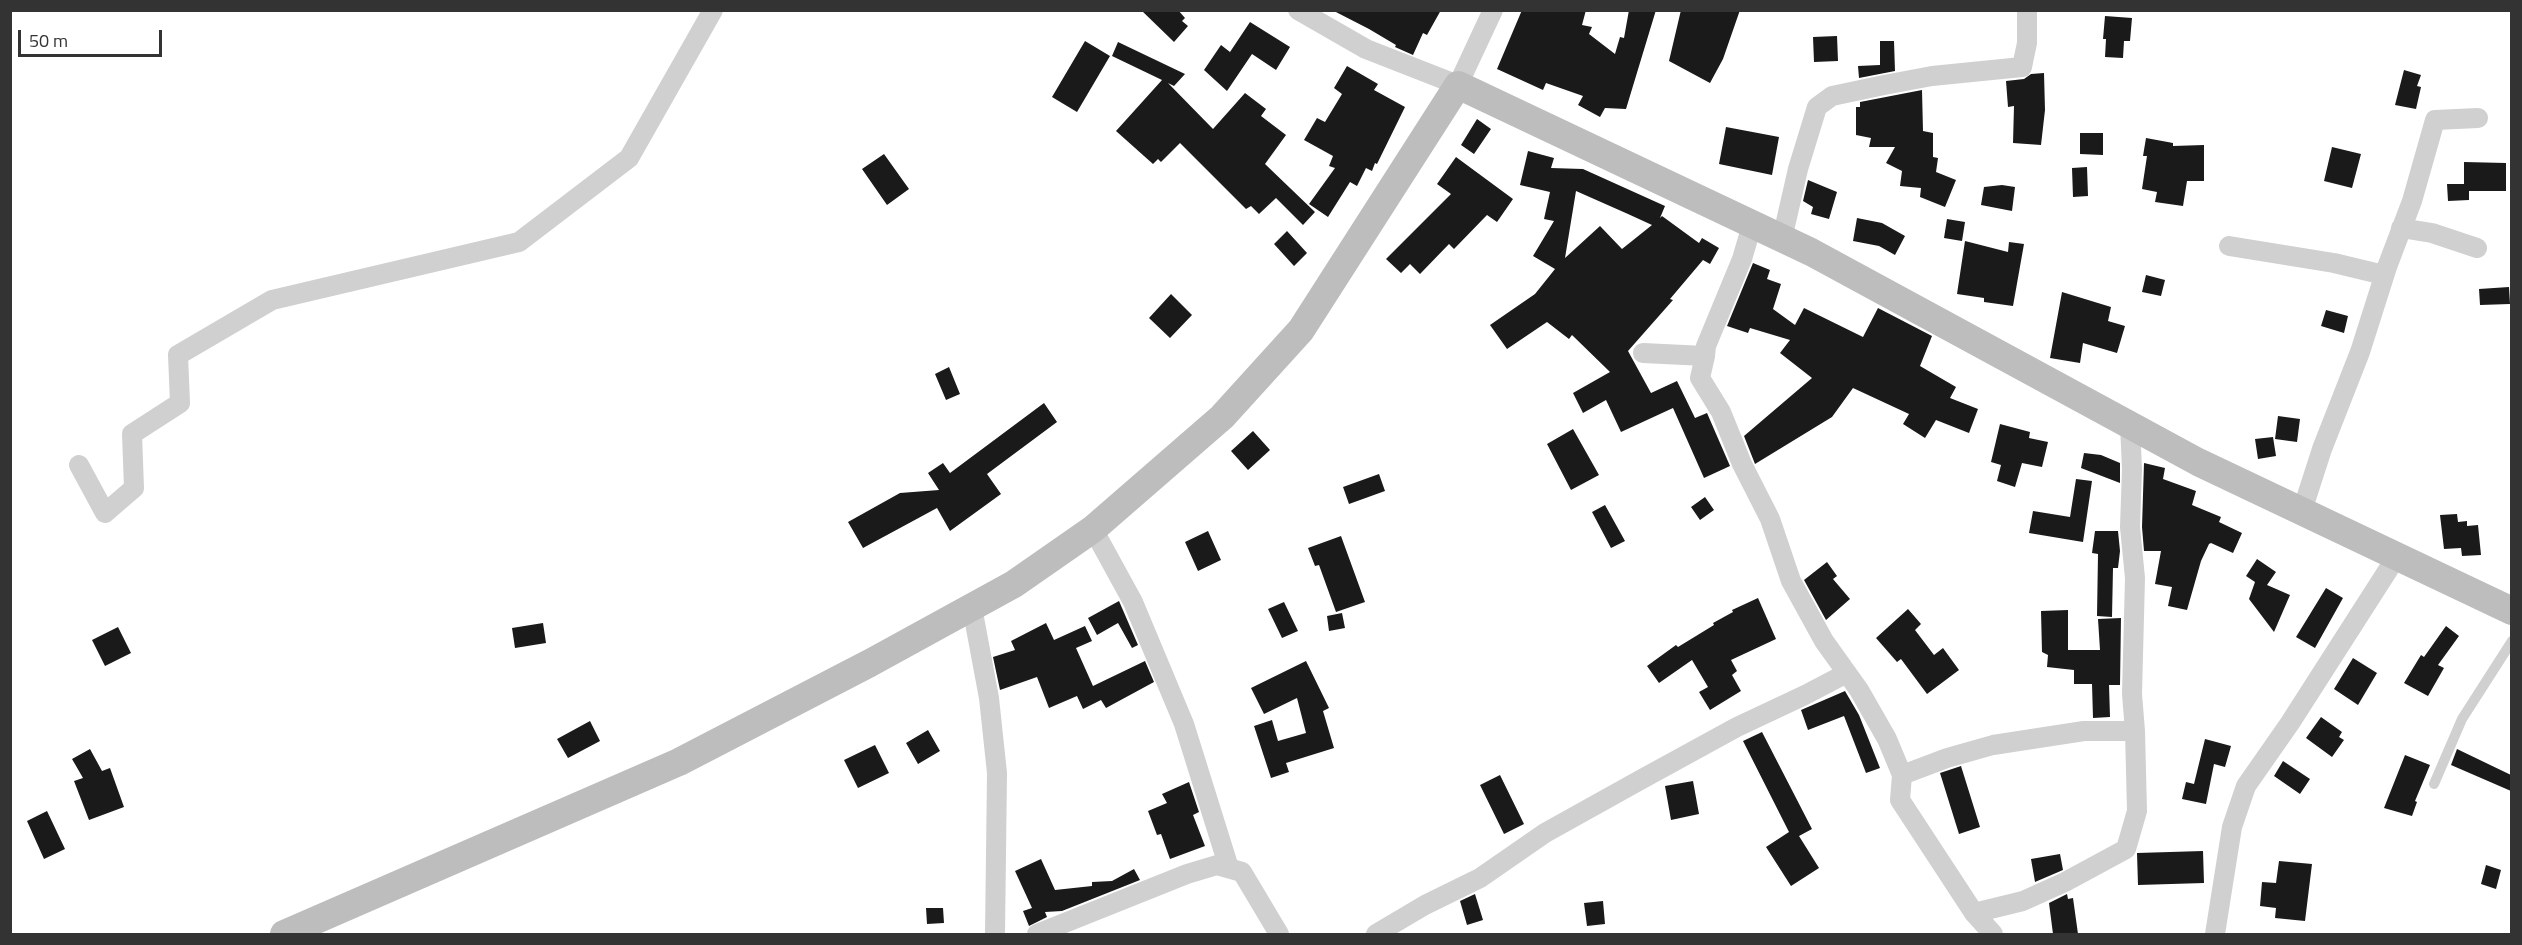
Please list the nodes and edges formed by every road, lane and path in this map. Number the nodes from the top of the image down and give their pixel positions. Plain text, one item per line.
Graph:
1 (713, 10) edge
2 (1298, 10) edge
3 (1493, 10) edge
4 (2027, 10) edge
5 (1458, 85) junction
6 (2478, 118) dead end
7 (1752, 225) junction
8 (2401, 228) junction
9 (1782, 239) junction
10 (2229, 246) dead end
11 (2477, 248) dead end
12 (2385, 275) junction
13 (1643, 353) dead end
14 (1705, 356) junction
15 (2130, 425) junction
16 (79, 465) dead end
17 (2302, 511) junction
18 (1093, 529) junction
19 (2397, 556) junction
20 (972, 607) junction
21 (2511, 611) edge
22 (2511, 641) edge
23 (1846, 673) junction
24 (2134, 731) junction
25 (1902, 775) junction
26 (2434, 784) dead end
27 (1230, 868) junction
28 (1974, 913) junction
29 (284, 934) edge
30 (995, 934) edge
31 (1037, 934) edge
32 (1279, 934) edge
33 (1376, 934) edge
34 (1993, 934) edge
35 (2215, 934) edge

1 - 16 street
2 - 5 street
3 - 5 street
4 - 9 street
5 - 7 street
5 - 18 street
6 - 8 street
7 - 9 street
7 - 14 street
8 - 11 street
8 - 12 street
9 - 15 street
10 - 12 street
12 - 17 street
13 - 14 street
14 - 23 street
15 - 17 street
15 - 24 street
17 - 19 street
18 - 20 street
18 - 27 street
19 - 21 street
19 - 35 street
20 - 29 street
20 - 30 street
22 - 26 lane
23 - 25 street
23 - 33 street
24 - 25 street
24 - 28 street
25 - 28 street
27 - 31 street
27 - 32 street
28 - 34 street

